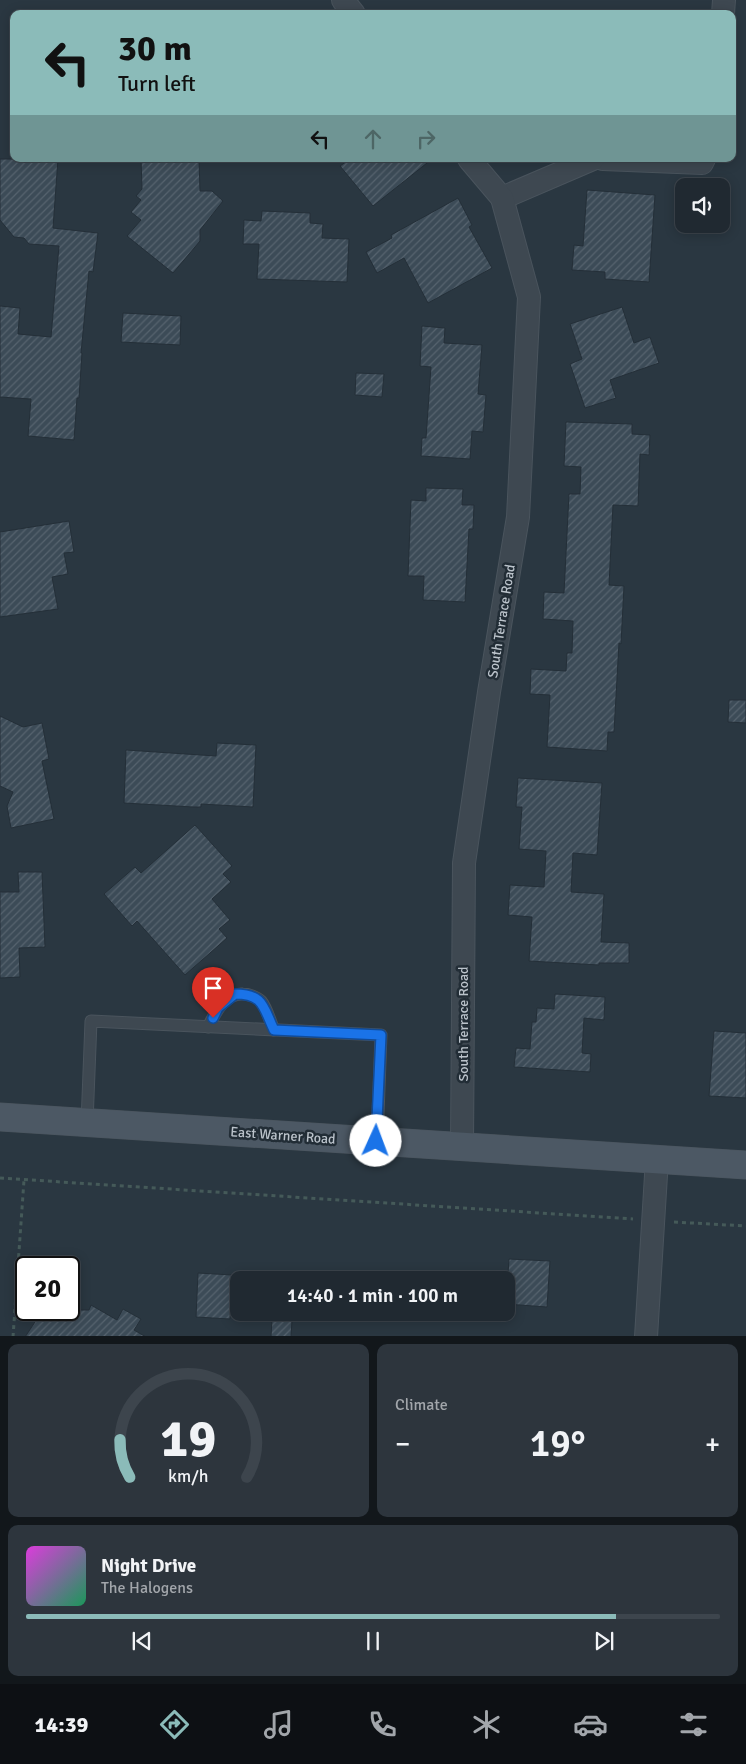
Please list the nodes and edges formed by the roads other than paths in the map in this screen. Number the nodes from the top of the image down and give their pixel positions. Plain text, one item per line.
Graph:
1 (343, 0) edge
2 (351, 10) edge
3 (472, 162) edge
4 (586, 162) edge
5 (663, 162) edge
6 (703, 162) edge
7 (502, 198) junction
8 (208, 1027) junction
9 (274, 1030) junction
10 (0, 1117) edge
11 (87, 1122) junction
12 (376, 1141) junction
13 (462, 1146) junction
14 (657, 1159) junction
15 (746, 1164) edge
16 (646, 1336) edge

1 - 2 street
3 - 7 street
4 - 7 street
5 - 6 street
7 - 13 street, South Terrace Road
8 - 9 lane
8 - 9 lane
8 - 11 lane
9 - 12 lane
10 - 11 main road, East Warner Road
11 - 12 main road, East Warner Road
12 - 13 main road, East Warner Road
13 - 14 main road, East Warner Road
14 - 15 main road, East Warner Road
14 - 16 street

